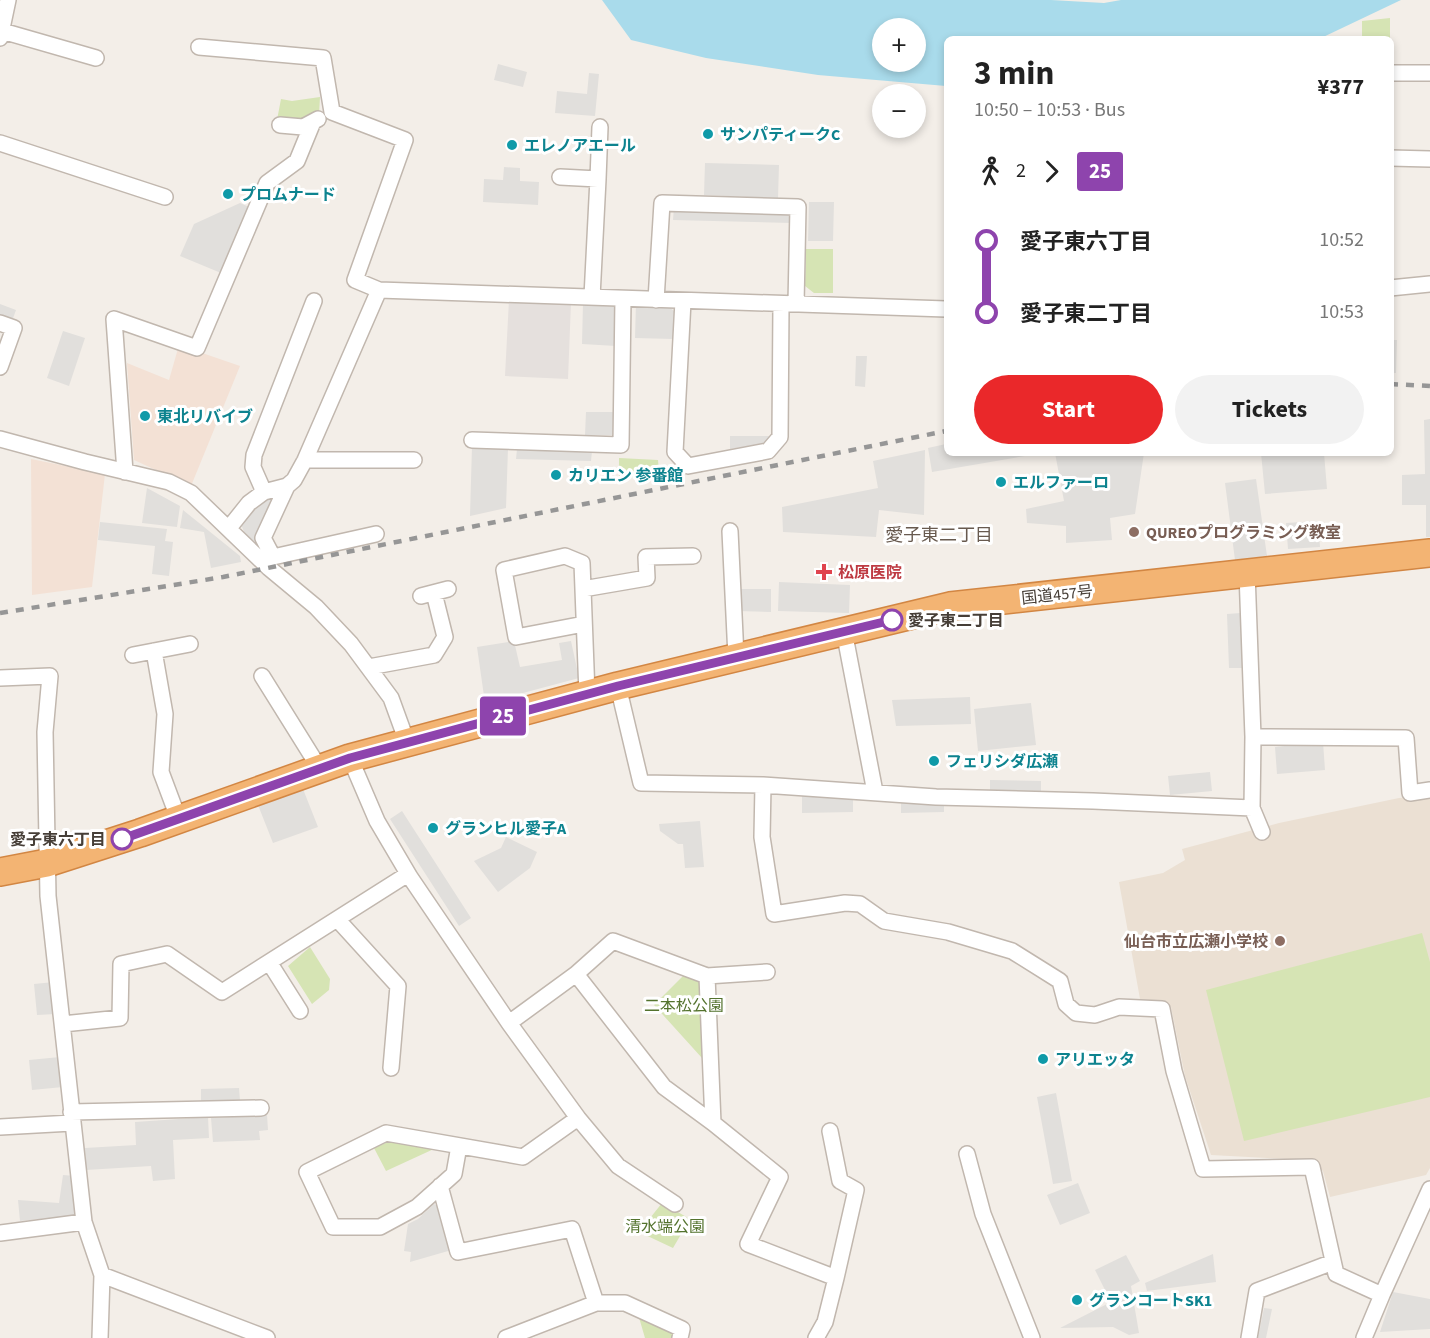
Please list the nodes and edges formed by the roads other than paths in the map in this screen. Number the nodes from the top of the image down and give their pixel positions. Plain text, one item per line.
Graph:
1 (5, 5) edge
2 (1, 34) edge
3 (199, 46) dead end
4 (96, 58) dead end
5 (1394, 73) edge
6 (1430, 73) edge
7 (332, 112) junction
8 (313, 122) junction
9 (280, 125) dead end
10 (600, 126) dead end
11 (0, 143) edge
12 (1394, 158) edge
13 (1430, 159) edge
14 (560, 177) dead end
15 (598, 179) junction
16 (165, 197) dead end
17 (1430, 284) edge
18 (1394, 288) edge
19 (379, 290) junction
20 (592, 297) junction
21 (623, 299) junction
22 (656, 300) junction
23 (314, 301) dead end
24 (683, 301) junction
25 (789, 304) junction
26 (944, 309) edge
27 (0, 323) edge
28 (0, 367) edge
29 (0, 439) edge
30 (472, 440) dead end
31 (305, 459) junction
32 (414, 460) dead end
33 (125, 472) junction
34 (287, 486) junction
35 (264, 492) junction
36 (229, 528) junction
37 (730, 531) dead end
38 (376, 534) dead end
39 (1430, 553) edge
40 (693, 556) dead end
41 (1247, 573) junction
42 (583, 589) junction
43 (435, 593) dead end
44 (584, 624) junction
45 (844, 631) junction
46 (190, 644) dead end
47 (154, 651) junction
48 (134, 655) dead end
49 (736, 657) junction
50 (369, 667) junction
51 (262, 676) dead end
52 (0, 678) edge
53 (618, 686) junction
54 (587, 694) junction
55 (1253, 737) junction
56 (407, 742) junction
57 (350, 758) junction
58 (320, 769) junction
59 (763, 785) junction
60 (1430, 790) edge
61 (875, 792) junction
62 (1252, 808) junction
63 (178, 819) junction
64 (1262, 832) dead end
65 (47, 863) junction
66 (0, 872) edge
67 (408, 874) junction
68 (337, 919) junction
69 (269, 962) junction
70 (767, 972) dead end
71 (576, 974) junction
72 (707, 976) junction
73 (300, 1011) dead end
74 (509, 1023) junction
75 (63, 1024) junction
76 (391, 1068) dead end
77 (261, 1108) dead end
78 (72, 1117) junction
79 (578, 1118) junction
80 (713, 1123) junction
81 (0, 1127) edge
82 (831, 1131) dead end
83 (459, 1146) junction
84 (967, 1154) dead end
85 (440, 1186) junction
86 (1430, 1189) edge
87 (675, 1204) dead end
88 (84, 1222) junction
89 (0, 1233) edge
90 (1333, 1262) junction
91 (102, 1275) junction
92 (836, 1278) junction
93 (1382, 1295) junction
94 (596, 1303) junction
95 (100, 1338) edge
96 (267, 1338) edge
97 (506, 1338) edge
98 (680, 1338) edge
99 (816, 1338) edge
100 (1032, 1338) edge
101 (1249, 1338) edge
102 (1364, 1338) edge

1 - 2 street
2 - 4 street
3 - 7 street
5 - 6 street
7 - 8 street
7 - 19 street
8 - 9 street
8 - 33 street
10 - 15 street
11 - 16 street
12 - 13 street
14 - 15 street
15 - 20 street
17 - 18 street
19 - 20 street
19 - 31 street
20 - 21 street
21 - 22 street
21 - 30 street
22 - 24 street
22 - 25 street
23 - 35 street
24 - 25 street
24 - 25 street
25 - 26 street
27 - 28 street
29 - 33 street
31 - 32 street
31 - 34 street
33 - 36 street
34 - 35 street
34 - 38 street
35 - 36 street
36 - 50 street
37 - 49 street
39 - 41 highway, 国道457号
40 - 42 street
41 - 45 highway, 国道457号
41 - 55 street
42 - 44 street
42 - 44 street
43 - 50 street
44 - 54 street
45 - 49 highway, 国道457号
45 - 61 street
46 - 47 street
47 - 48 street
47 - 63 street
49 - 53 highway, 国道457号
50 - 56 street
51 - 58 street
52 - 65 street
53 - 54 highway, 国道457号
53 - 59 street
54 - 56 highway, 国道457号
55 - 60 street
55 - 62 street
56 - 57 highway, 国道457号
57 - 58 highway, 国道457号
57 - 67 street
58 - 63 highway, 国道457号
59 - 61 street
59 - 90 street
61 - 62 street
62 - 64 street
63 - 65 highway, 国道457号
65 - 66 highway, 国道457号
65 - 75 street
67 - 68 street
67 - 74 street
68 - 69 street
68 - 76 street
69 - 73 street
69 - 75 street
70 - 72 street
71 - 72 street
71 - 74 street
71 - 80 street
72 - 80 street
74 - 79 street
75 - 78 street
77 - 78 street
78 - 81 street
78 - 88 street
79 - 83 street
79 - 87 street
80 - 92 street
82 - 92 street
83 - 85 street
83 - 85 street
84 - 100 street
85 - 94 street
86 - 93 street
88 - 89 street
88 - 91 street
90 - 93 street
90 - 101 street
91 - 95 street
91 - 96 street
92 - 99 street
93 - 102 street
94 - 97 street
94 - 98 street

